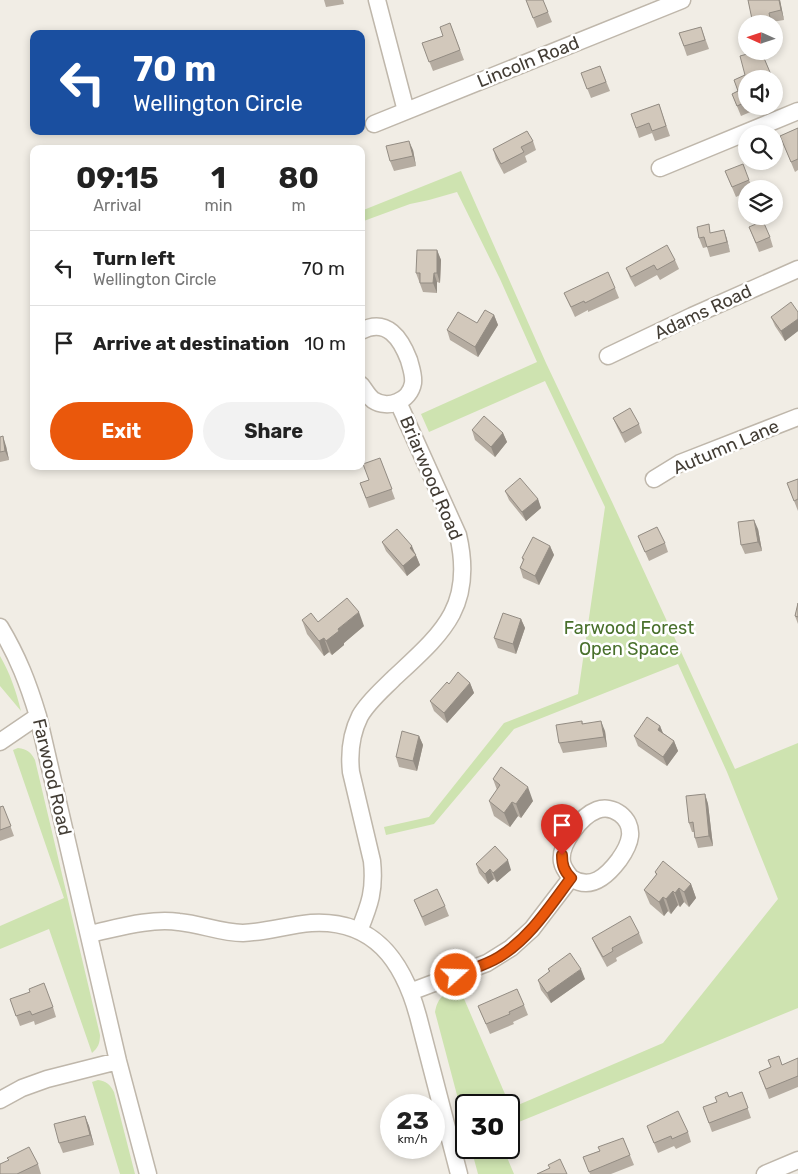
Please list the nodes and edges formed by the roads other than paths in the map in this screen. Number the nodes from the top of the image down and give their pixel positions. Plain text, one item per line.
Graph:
1 (377, 0) edge
2 (682, 0) edge
3 (406, 111) junction
4 (798, 111) edge
5 (374, 124) dead end
6 (660, 168) dead end
7 (798, 269) edge
8 (365, 329) edge
9 (608, 356) dead end
10 (365, 389) edge
11 (398, 402) junction
12 (798, 417) edge
13 (654, 479) dead end
14 (0, 627) edge
15 (38, 716) junction
16 (0, 742) edge
17 (571, 878) junction
18 (359, 931) junction
19 (89, 934) junction
20 (410, 992) junction
21 (118, 1061) junction
22 (0, 1100) edge
23 (798, 1160) edge
24 (148, 1174) edge
25 (459, 1174) edge
26 (765, 1174) edge

1 - 3 street
2 - 3 street, Lincoln Road
3 - 5 street, Lincoln Road
4 - 6 street
7 - 9 street, Adams Road
8 - 11 street, Briarwood Road
10 - 11 street, Briarwood Road
11 - 18 street, Briarwood Road
12 - 13 street, Autumn Lane
14 - 15 street, Farwood Road
15 - 16 street
15 - 19 street, Farwood Road
17 - 17 street
17 - 20 street
18 - 19 street
18 - 20 street
19 - 21 street, Farwood Road
20 - 25 street
21 - 22 street
21 - 24 street, Farwood Road
23 - 26 street

